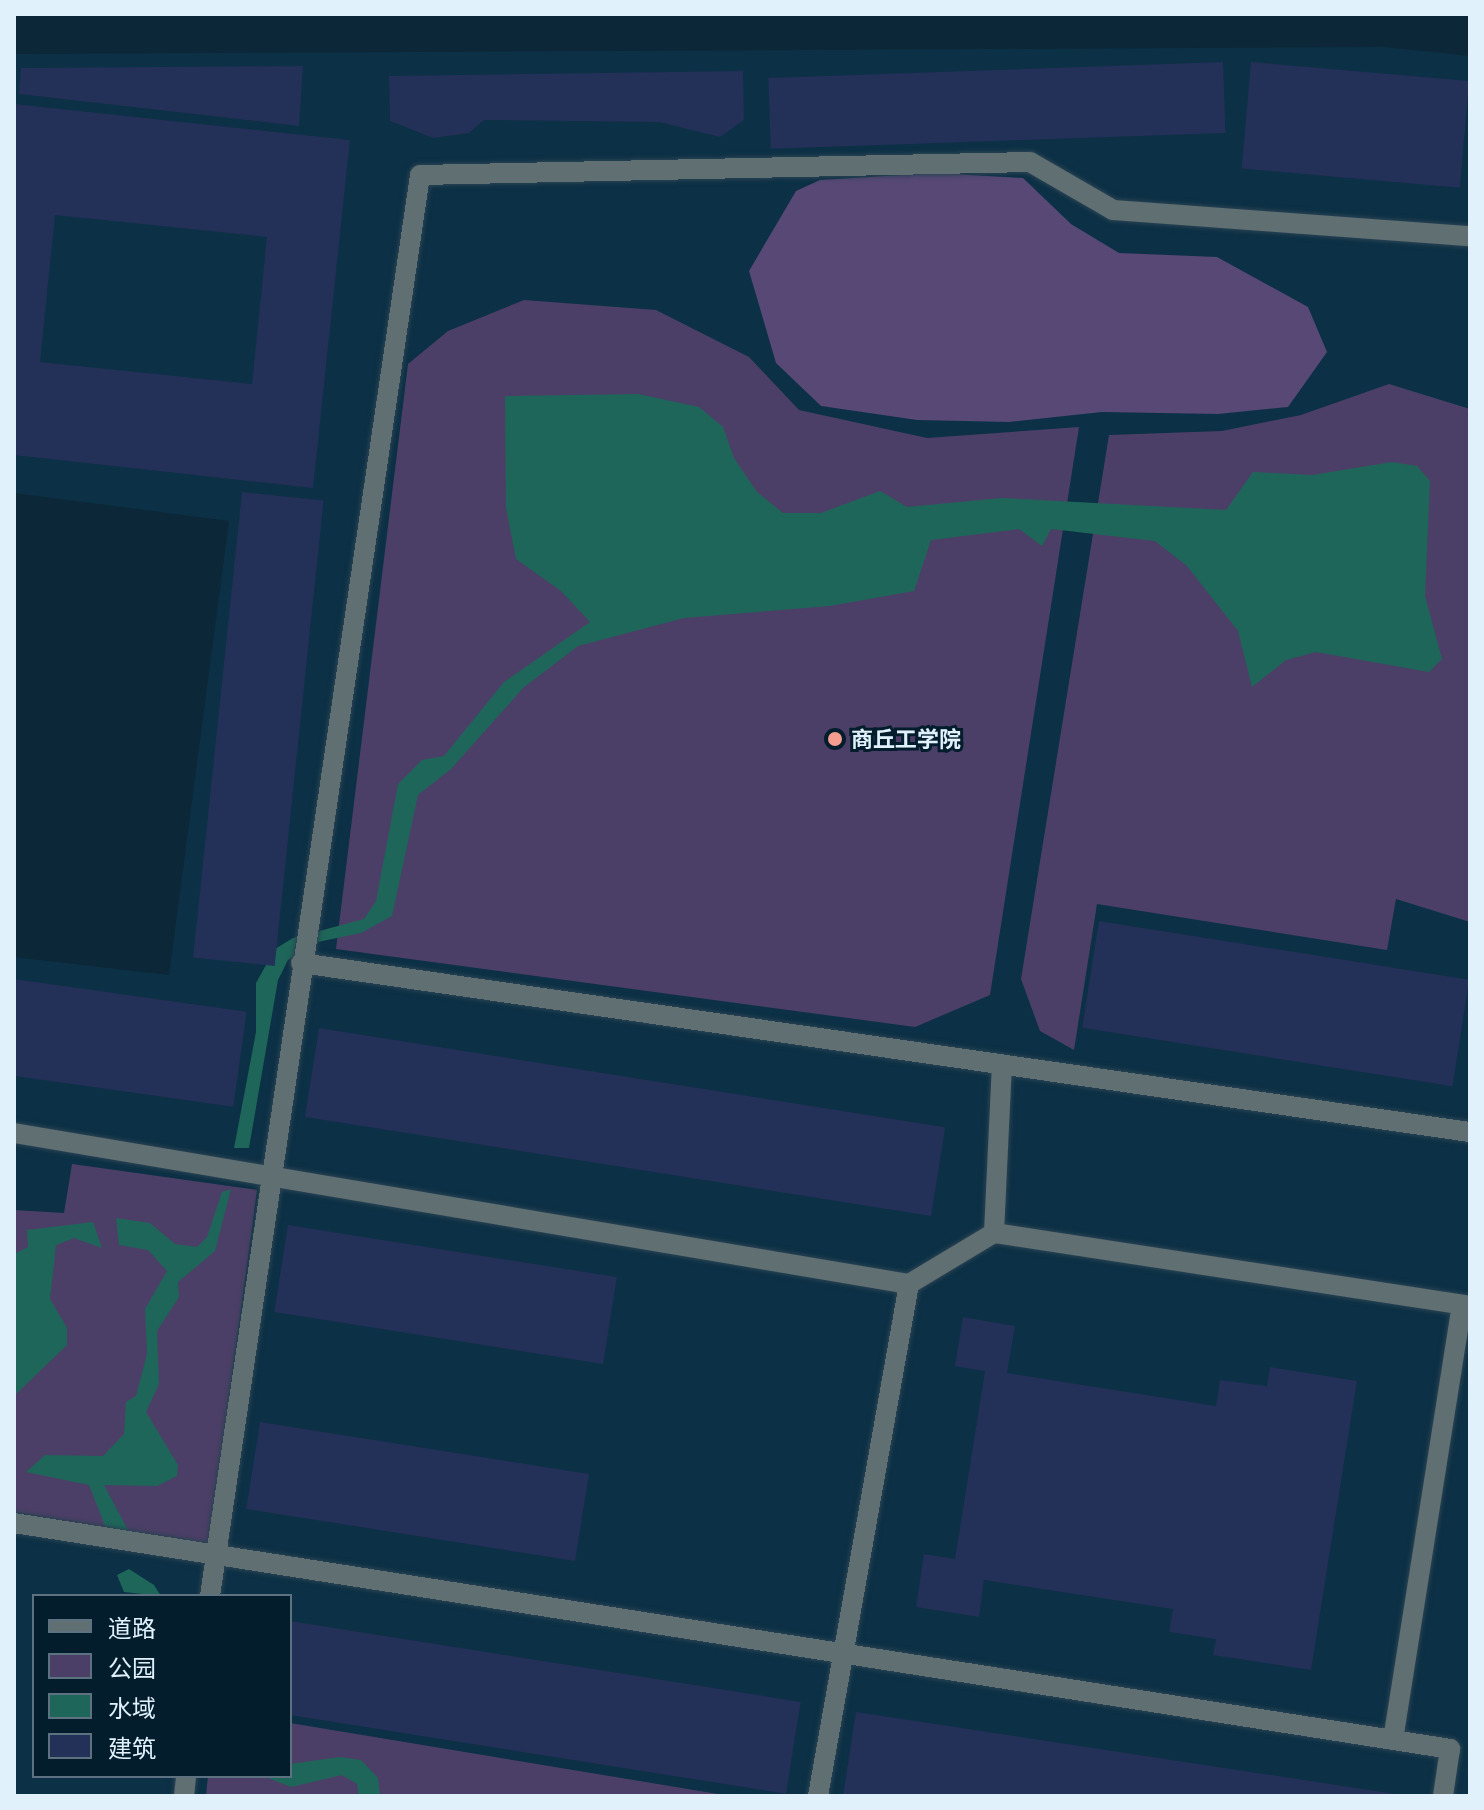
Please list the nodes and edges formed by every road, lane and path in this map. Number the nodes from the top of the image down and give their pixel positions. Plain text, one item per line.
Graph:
1 (1470, 236) edge
2 (301, 963) junction
3 (1002, 1065) junction
4 (1470, 1132) edge
5 (14, 1133) edge
6 (269, 1176) junction
7 (994, 1233) junction
8 (909, 1284) junction
9 (1466, 1306) edge
10 (14, 1523) edge
11 (215, 1555) junction
12 (210, 1594) edge
13 (842, 1653) junction
14 (1393, 1740) junction
15 (818, 1796) edge
16 (1443, 1796) edge

1 - 2 lane
2 - 3 lane
2 - 6 lane
3 - 4 lane
3 - 7 lane
5 - 6 lane
6 - 8 lane
6 - 11 lane
7 - 8 lane
7 - 9 lane
8 - 13 lane
9 - 14 lane
10 - 11 lane
11 - 12 lane
11 - 13 lane
13 - 14 lane
13 - 15 lane
14 - 16 lane

